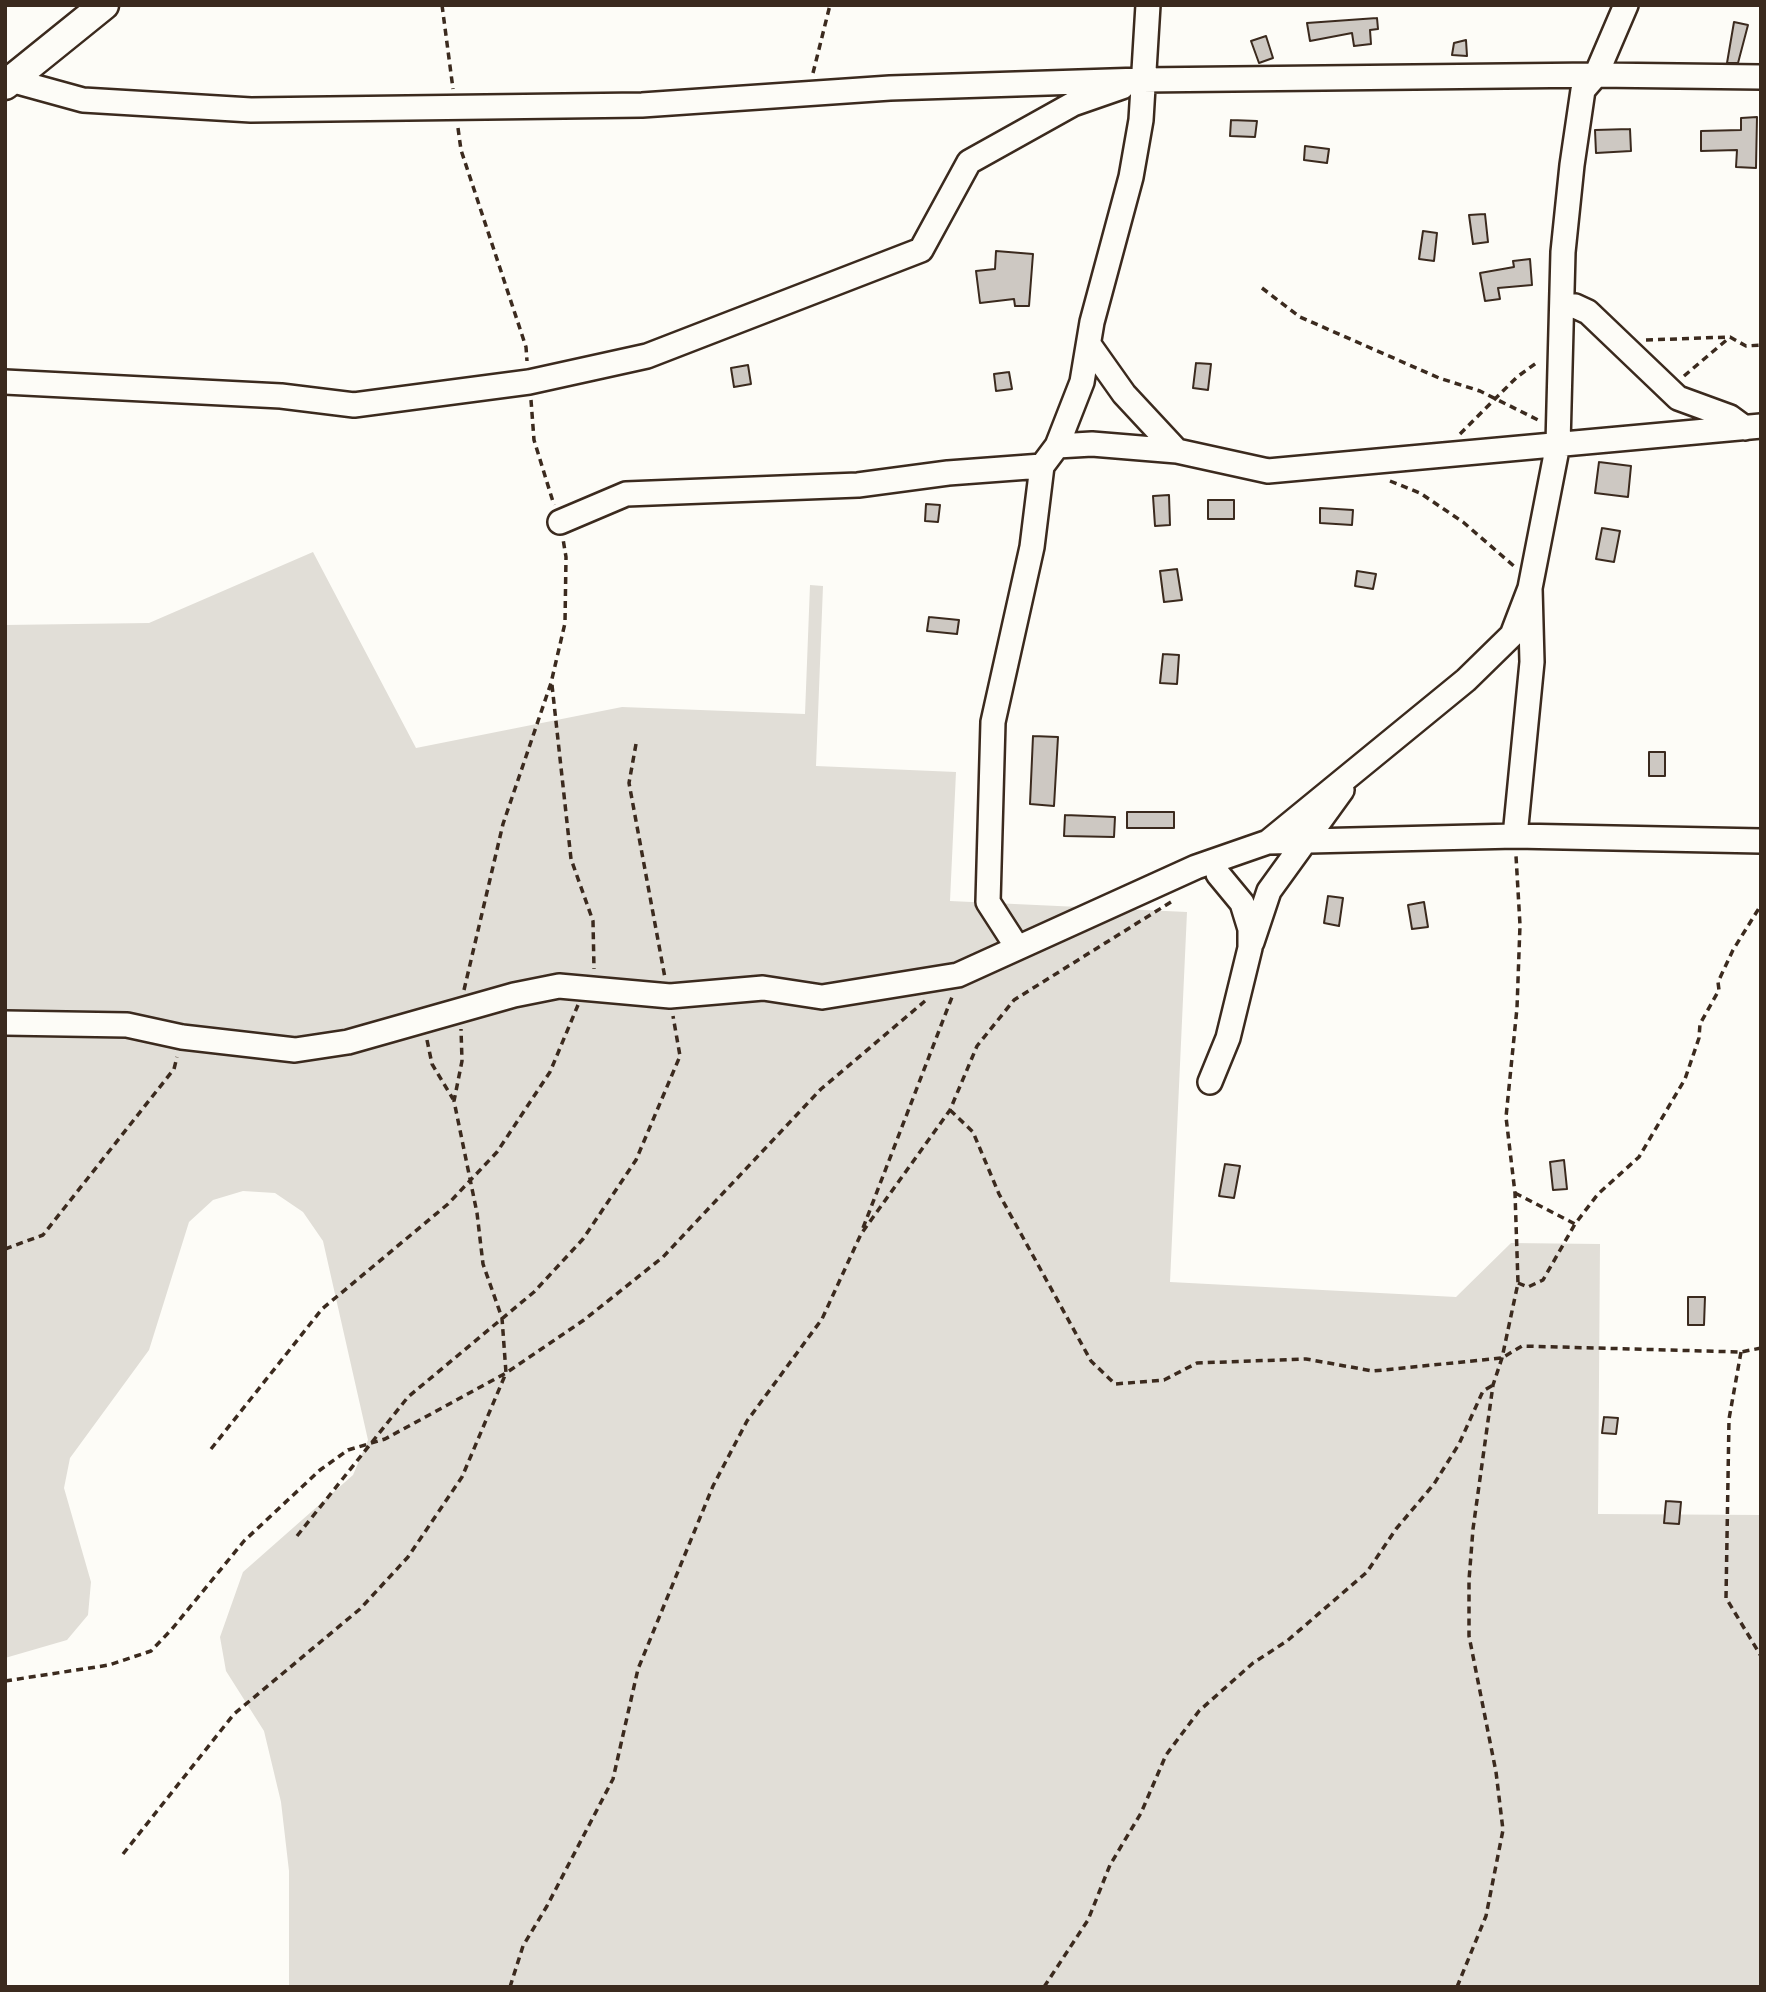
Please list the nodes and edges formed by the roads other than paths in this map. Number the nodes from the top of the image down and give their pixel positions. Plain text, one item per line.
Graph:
1 (104, 5) edge
2 (1149, 5) edge
3 (1626, 5) edge
4 (1596, 75) junction
5 (1761, 77) edge
6 (1142, 80) junction
7 (10, 83) edge
8 (1562, 305) junction
9 (1090, 346) junction
10 (5, 382) edge
11 (1753, 427) edge
12 (1559, 437) junction
13 (1057, 446) junction
14 (1177, 451) junction
15 (1042, 466) junction
16 (560, 522) road end
17 (1529, 591) junction
18 (1348, 776) junction
19 (1515, 836) junction
20 (1761, 841) edge
21 (1268, 842) junction
22 (1304, 842) junction
23 (1218, 874) dead end
24 (1017, 947) junction
25 (1250, 948) junction
26 (5, 1023) edge
27 (1210, 1082) dead end

1 - 7 street
2 - 6 street
3 - 4 street
4 - 5 street
4 - 6 street
4 - 8 street
6 - 7 street
6 - 9 street
6 - 10 street
8 - 11 street
8 - 12 street
9 - 13 street
9 - 14 street
11 - 12 street
12 - 14 street
12 - 17 street
13 - 14 street
13 - 15 street
15 - 16 street
15 - 24 street
17 - 18 street
17 - 19 street
18 - 21 street
18 - 22 street
19 - 20 street
19 - 22 street
21 - 22 street
21 - 24 street
22 - 25 street
23 - 25 street
24 - 26 street
25 - 27 street

